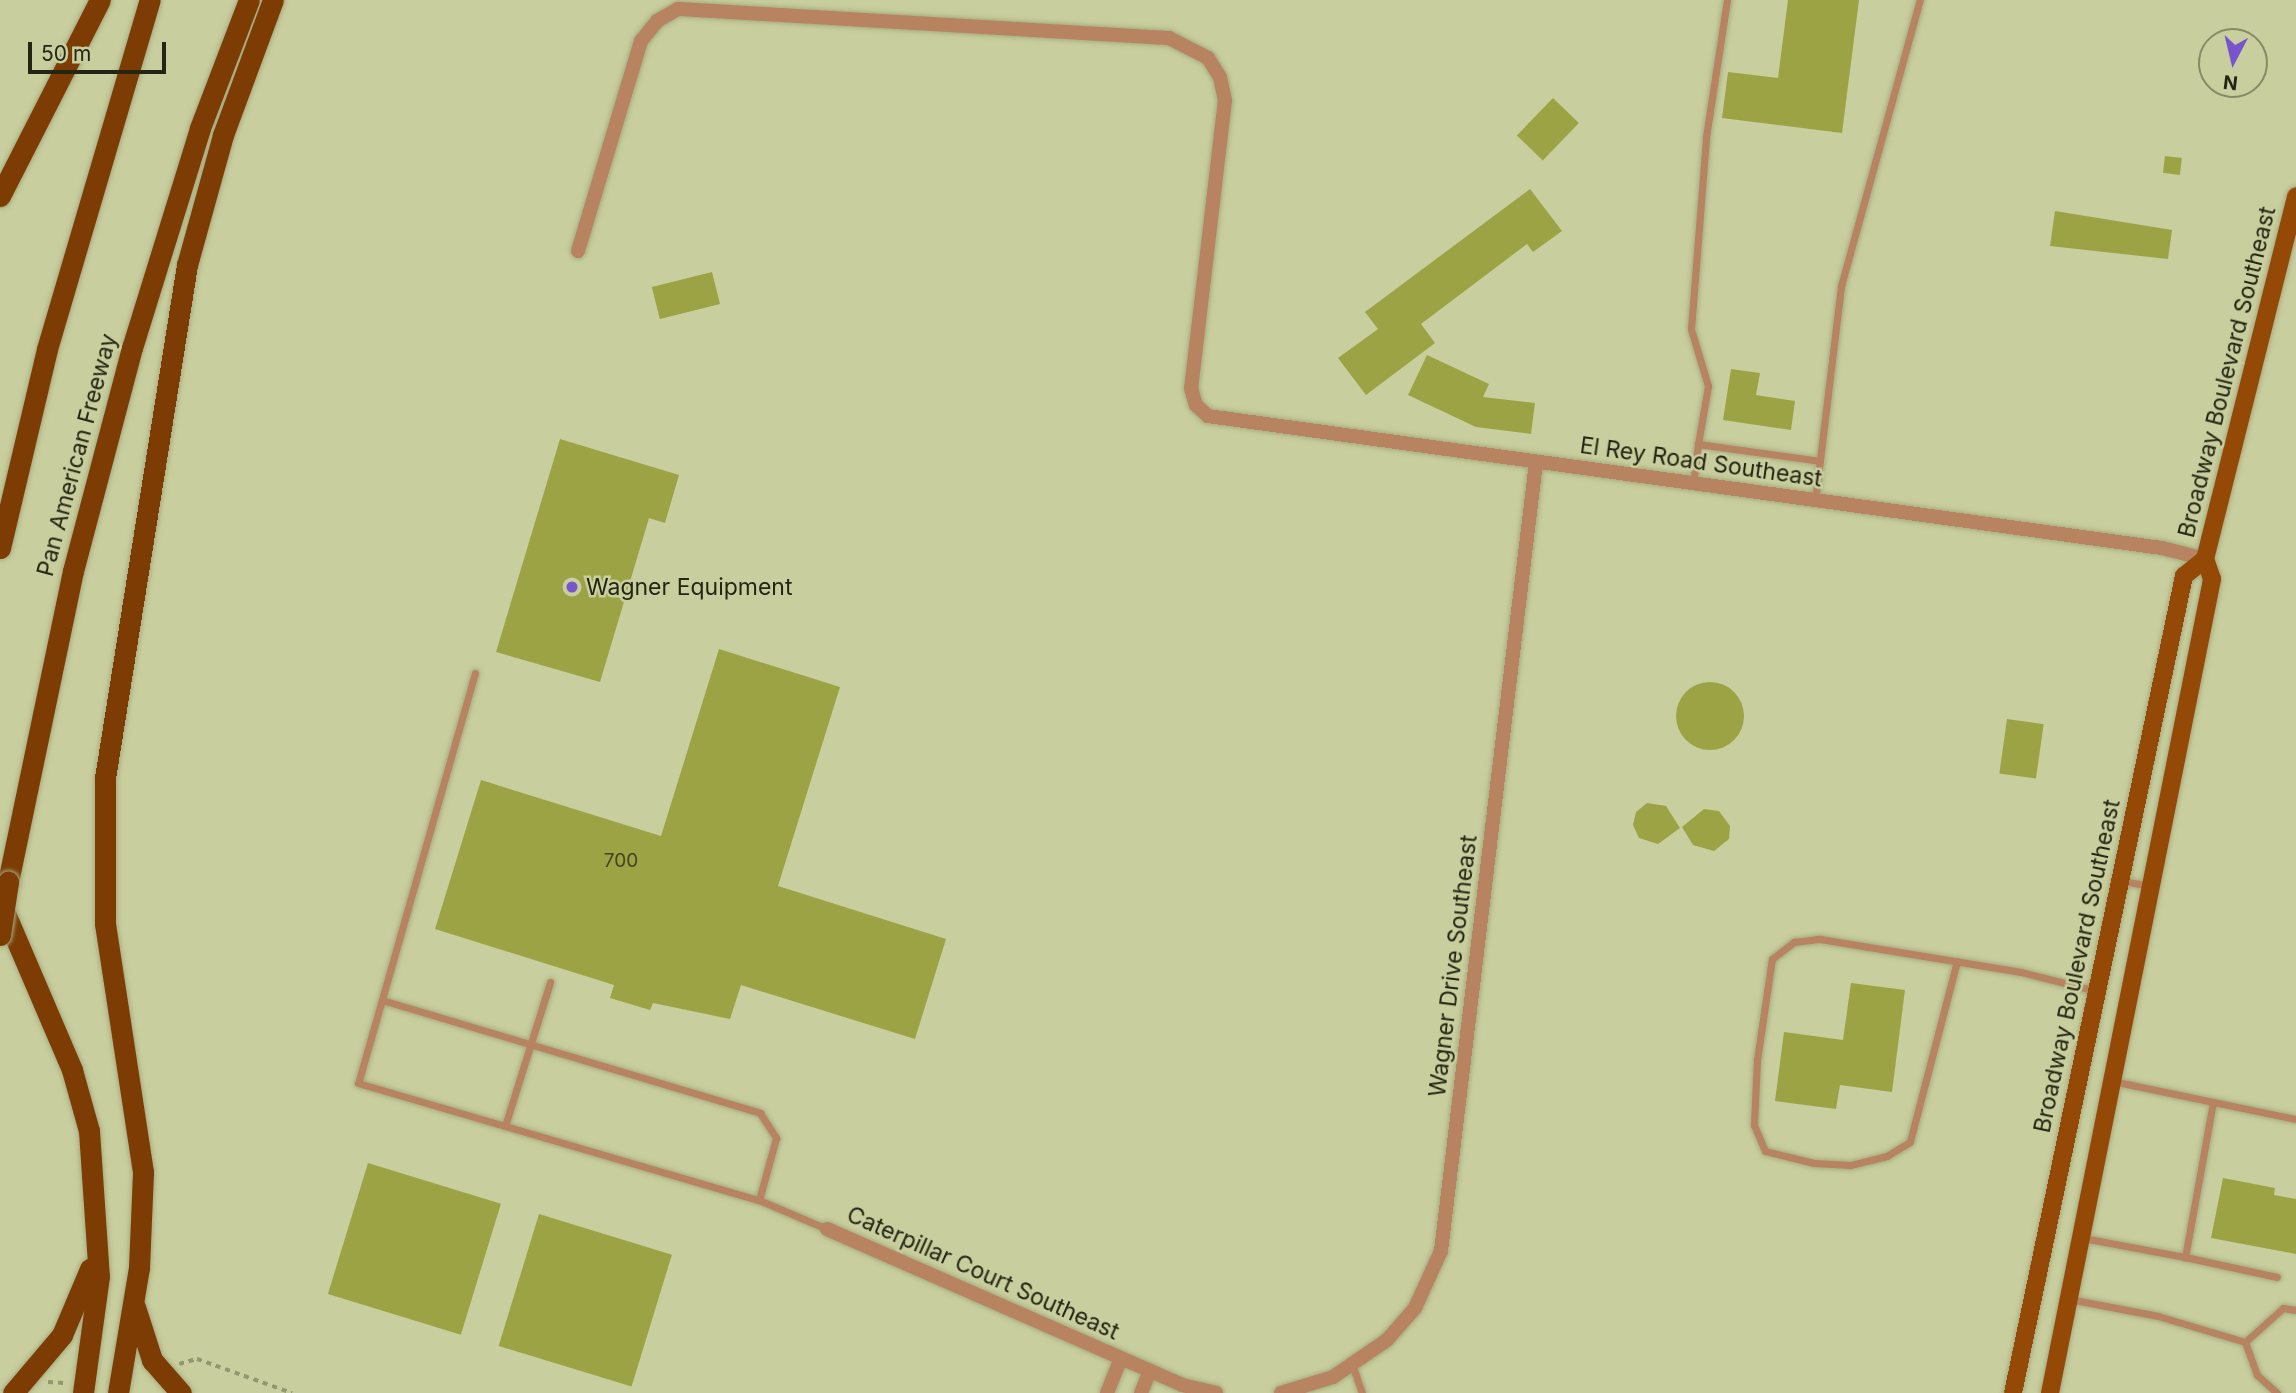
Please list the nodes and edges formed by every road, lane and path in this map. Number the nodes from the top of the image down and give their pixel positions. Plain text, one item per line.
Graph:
1 (100, 0) edge
2 (150, 0) edge
3 (249, 0) edge
4 (273, 0) edge
5 (1727, 0) edge
6 (1920, 0) edge
7 (0, 196) edge
8 (2296, 196) edge
9 (578, 251) dead end
10 (1698, 444) junction
11 (1819, 461) junction
12 (1536, 462) junction
13 (1693, 484) junction
14 (1815, 500) junction
15 (0, 548) edge
16 (2205, 559) junction
17 (475, 673) dead end
18 (2118, 880) junction
19 (2150, 886) junction
20 (4, 892) edge
21 (0, 935) edge
22 (1958, 961) junction
23 (550, 982) dead end
24 (2097, 991) junction
25 (382, 1000) junction
26 (530, 1044) junction
27 (2111, 1081) junction
28 (2213, 1102) junction
29 (2296, 1119) edge
30 (505, 1126) junction
31 (759, 1200) junction
32 (827, 1230) joint
33 (2080, 1237) junction
34 (2185, 1257) junction
35 (95, 1261) junction
36 (2277, 1277) dead end
37 (2068, 1299) junction
38 (135, 1307) junction
39 (2296, 1310) edge
40 (2245, 1342) junction
41 (1121, 1359) junction
42 (1353, 1367) junction
43 (169, 1371) dead end
44 (1150, 1371) junction
45 (40, 1381) dead end
46 (78, 1388) edge
47 (13, 1393) edge
48 (118, 1393) edge
49 (181, 1393) edge
50 (292, 1393) edge
51 (1107, 1393) edge
52 (1141, 1393) edge
53 (1216, 1393) edge
54 (1281, 1393) edge
55 (1362, 1393) edge
56 (2013, 1393) edge
57 (2050, 1393) edge
58 (2277, 1393) edge

1 - 7 highway
2 - 15 highway
3 - 20 highway, Pan American Freeway
4 - 38 highway
5 - 10 lane
6 - 11 lane
8 - 16 main road, Broadway Boulevard Southeast
9 - 12 street, El Rey Road Southeast
10 - 11 lane
10 - 13 lane
11 - 14 lane
12 - 13 street, El Rey Road Southeast
12 - 42 street, Wagner Drive Southeast
13 - 14 street, El Rey Road Southeast
14 - 16 street, El Rey Road Southeast
16 - 18 main road, Broadway Boulevard Southeast
16 - 19 main road, Broadway Boulevard Southeast
17 - 25 lane
18 - 19 lane
18 - 24 main road, Broadway Boulevard Southeast
19 - 27 main road, Broadway Boulevard Southeast
20 - 21 highway, Pan American Freeway, bridge
20 - 35 highway
22 - 22 lane
22 - 24 lane
23 - 26 lane
24 - 56 main road, Broadway Boulevard Southeast
25 - 26 lane
25 - 30 lane
26 - 30 lane
26 - 31 lane
27 - 28 lane
27 - 33 main road, Broadway Boulevard Southeast
28 - 29 lane
28 - 34 lane
30 - 31 lane
31 - 32 lane
32 - 41 street, Caterpillar Court Southeast
33 - 34 lane
33 - 37 main road, Broadway Boulevard Southeast
34 - 36 lane
35 - 46 highway
35 - 47 highway
37 - 40 lane
37 - 57 main road, Broadway Boulevard Southeast
38 - 48 highway
38 - 49 highway
39 - 40 lane
40 - 58 lane
41 - 44 street
41 - 51 street
42 - 54 street, Wagner Drive Southeast
42 - 55 lane
43 - 50 path
44 - 52 street
44 - 53 street
45 - 46 path

